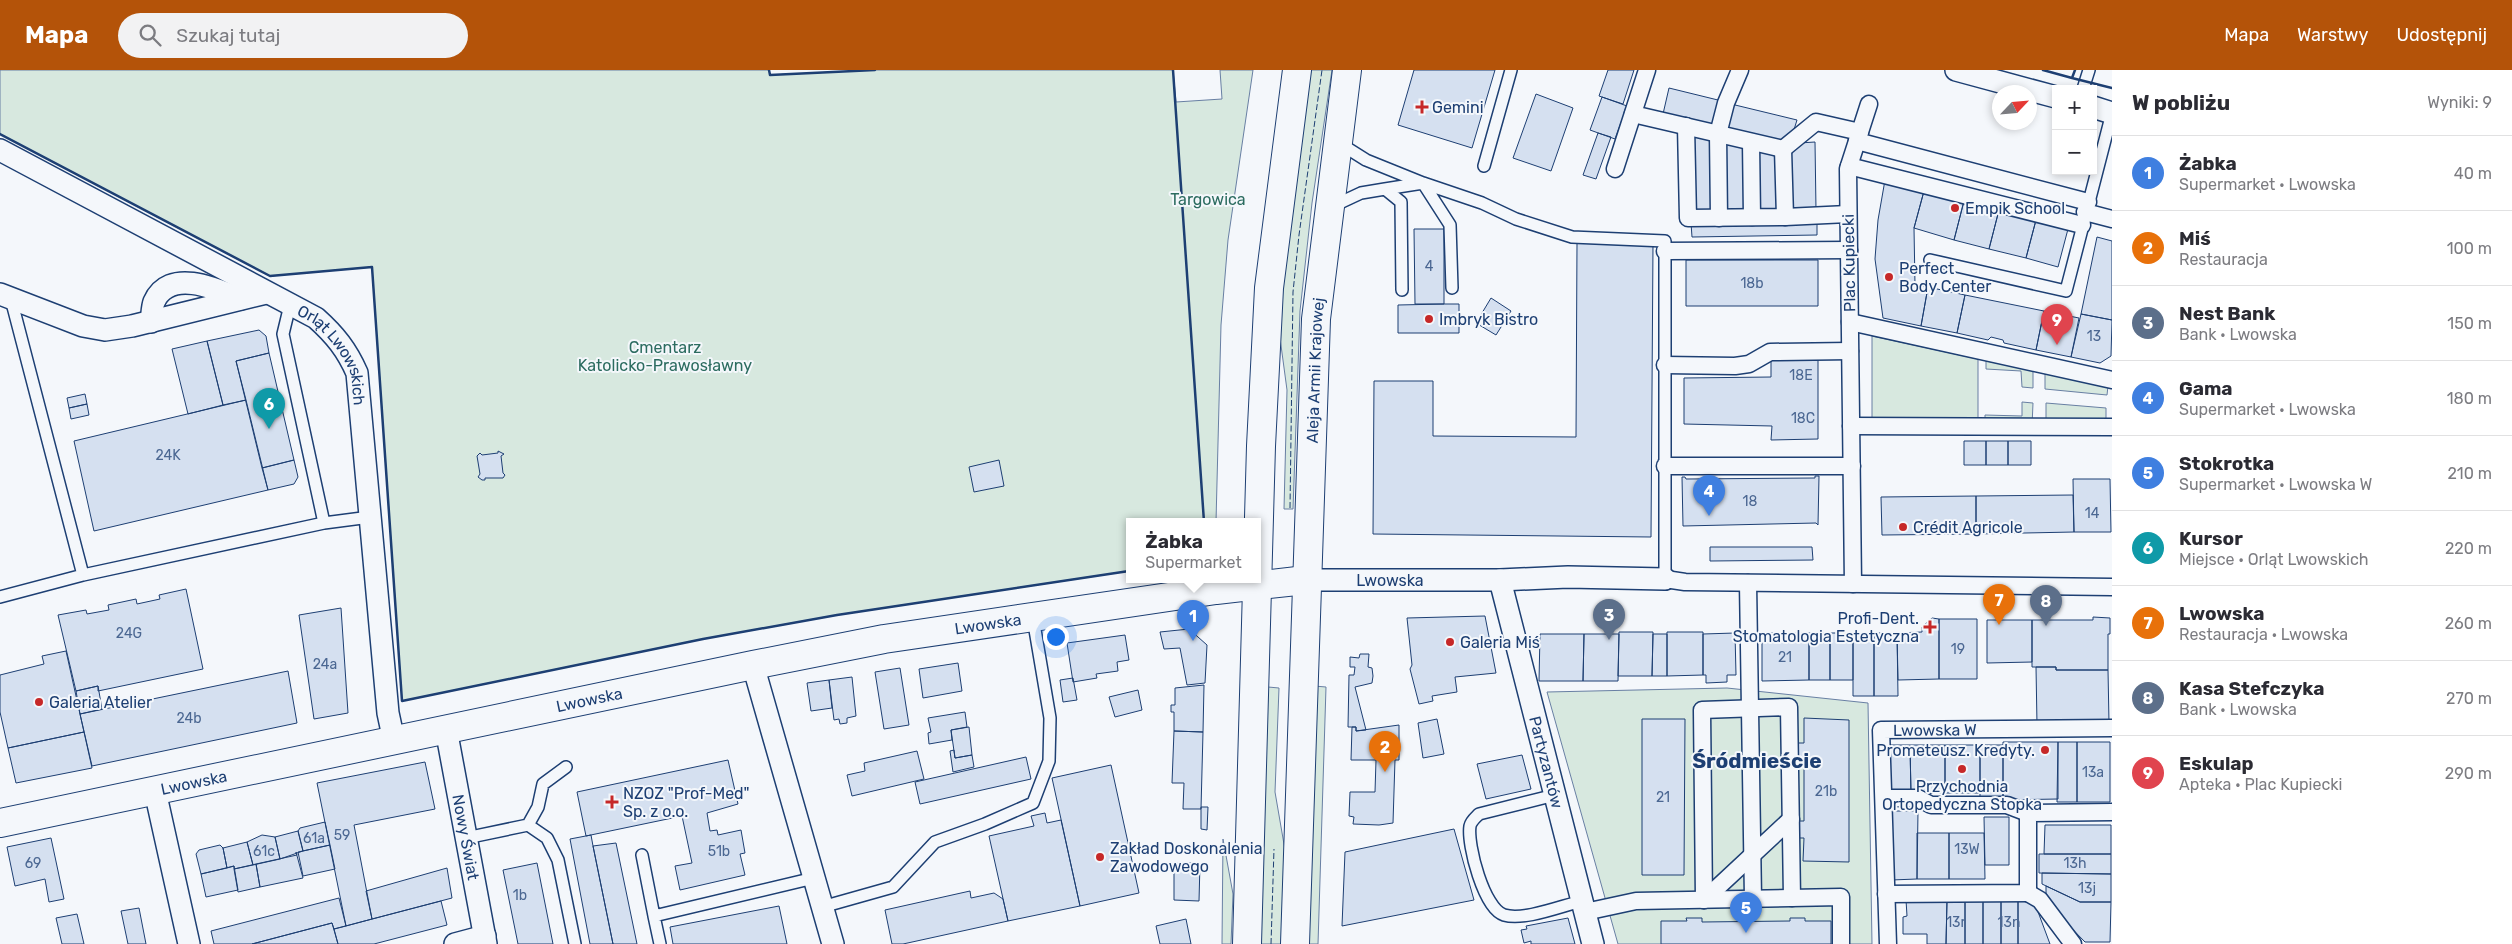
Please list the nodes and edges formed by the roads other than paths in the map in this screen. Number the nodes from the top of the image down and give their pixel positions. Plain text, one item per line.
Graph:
1 (1297, 70) edge
2 (1347, 70) edge
3 (1512, 70) edge
4 (1647, 70) edge
5 (1740, 70) edge
6 (1956, 70) edge
7 (2089, 70) edge
8 (2084, 85) edge
9 (2052, 96) edge
10 (1869, 104) dead end
11 (2097, 108) edge
12 (2112, 112) edge
13 (1633, 114) junction
14 (1686, 126) junction
15 (1718, 134) junction
16 (1859, 136) junction
17 (1338, 142) junction
18 (1751, 142) junction
19 (1783, 149) junction
20 (0, 150) edge
21 (1484, 166) dead end
22 (1849, 166) junction
23 (1615, 168) dead end
24 (1973, 171) junction
25 (1423, 183) junction
26 (1385, 190) junction
27 (1967, 196) junction
28 (1330, 208) junction
29 (2085, 213) junction
30 (1848, 214) junction
31 (1752, 217) junction
32 (1785, 217) junction
33 (1719, 218) junction
34 (2112, 219) edge
35 (1849, 250) junction
36 (1665, 251) junction
37 (1930, 260) dead end
38 (1452, 288) dead end
39 (1402, 290) dead end
40 (266, 293) junction
41 (6, 296) edge
42 (240, 299) junction
43 (290, 305) junction
44 (151, 322) junction
45 (1850, 322) junction
46 (1850, 351) junction
47 (1664, 365) junction
48 (2112, 380) edge
49 (1851, 426) junction
50 (2112, 427) edge
51 (1665, 466) junction
52 (1852, 466) junction
53 (370, 516) junction
54 (1260, 518) edge
55 (324, 523) junction
56 (83, 576) junction
57 (1665, 579) junction
58 (1306, 580) junction
59 (1500, 580) junction
60 (1748, 582) junction
61 (1853, 584) junction
62 (1257, 585) junction
63 (2112, 587) edge
64 (0, 597) edge
65 (1033, 618) junction
66 (753, 665) junction
67 (1750, 708) junction
68 (2112, 728) edge
69 (446, 729) junction
70 (394, 741) junction
71 (566, 767) dead end
72 (154, 791) junction
73 (1555, 795) junction
74 (1884, 798) junction
75 (2112, 812) edge
76 (2028, 813) junction
77 (1791, 819) junction
78 (0, 823) edge
79 (528, 825) junction
80 (466, 838) junction
81 (1753, 854) junction
82 (642, 855) dead end
83 (814, 878) junction
84 (2028, 893) junction
85 (1886, 894) junction
86 (1792, 898) junction
87 (1754, 899) junction
88 (1704, 900) junction
89 (822, 907) junction
90 (1583, 907) junction
91 (654, 916) junction
92 (485, 940) edge
93 (189, 944) edge
94 (455, 944) edge
95 (575, 944) edge
96 (660, 944) edge
97 (833, 944) edge
98 (1248, 944) edge
99 (1294, 944) edge
100 (1593, 944) edge
101 (1842, 944) edge
102 (1888, 944) edge
103 (2073, 944) edge

1 - 54 main road
2 - 17 main road, Aleja Armii Krajowej
3 - 21 lane
4 - 13 street
5 - 15 street
6 - 9 street
7 - 8 lane
10 - 16 street, Plac Kupiecki
11 - 12 street
12 - 29 lane
13 - 14 street
13 - 23 street
14 - 15 street
14 - 33 street
15 - 18 street
15 - 33 street
16 - 19 street
16 - 22 street, Plac Kupiecki
16 - 24 street
17 - 25 lane
17 - 28 main road, Aleja Armii Krajowej
18 - 19 street
18 - 31 street
19 - 32 street
20 - 40 street, Orląt Lwowskich
22 - 27 street
22 - 30 street, Plac Kupiecki
24 - 27 street
24 - 29 street
25 - 26 lane
25 - 36 lane
25 - 38 lane
26 - 28 lane
26 - 39 lane
27 - 29 street
28 - 58 main road, Aleja Armii Krajowej
29 - 34 street
29 - 37 lane
30 - 32 street
30 - 35 street, Plac Kupiecki
31 - 32 street
31 - 33 street
35 - 36 street
35 - 45 street, Plac Kupiecki
36 - 47 lane
40 - 42 street
40 - 43 street, Orląt Lwowskich
41 - 44 street
41 - 56 lane
42 - 44 street
42 - 44 street
43 - 53 street, Orląt Lwowskich
43 - 55 lane
45 - 46 street, Plac Kupiecki
45 - 48 street
46 - 47 street
46 - 49 street, Plac Kupiecki
47 - 51 lane
49 - 50 street
49 - 52 street, Plac Kupiecki
51 - 52 street
51 - 57 lane
52 - 61 street, Plac Kupiecki
53 - 55 lane
53 - 70 street, Orląt Lwowskich
55 - 56 lane
56 - 64 lane
57 - 59 street, Lwowska
57 - 60 street, Lwowska
58 - 59 street, Lwowska
58 - 62 main road, Lwowska
58 - 99 main road, Aleja Armii Krajowej
59 - 73 street, Partyzantów
60 - 61 street, Lwowska
60 - 67 street
61 - 63 street, Lwowska
62 - 65 main road, Lwowska
62 - 98 main road
65 - 66 main road, Lwowska
65 - 89 lane
66 - 69 main road, Lwowska
66 - 83 street
67 - 77 street
67 - 81 street
67 - 88 street
68 - 74 street, Lwowska W
69 - 70 main road, Lwowska
69 - 80 street, Nowy Świat
70 - 72 main road, Lwowska
71 - 79 lane
72 - 78 main road, Lwowska
72 - 93 street
73 - 90 street, Partyzantów
73 - 90 lane
74 - 76 street
74 - 85 street, Lwowska W
75 - 76 street
76 - 84 street
77 - 81 street
77 - 86 street
79 - 80 lane
79 - 95 lane
80 - 92 street, Nowy Świat
81 - 87 street
81 - 88 street
82 - 91 lane
83 - 89 street
83 - 91 lane
84 - 85 street
84 - 103 street
85 - 102 street, Lwowska W
86 - 87 street
86 - 101 street
87 - 88 street
88 - 90 street
89 - 97 street
90 - 100 street, Partyzantów
91 - 96 lane
92 - 94 street

